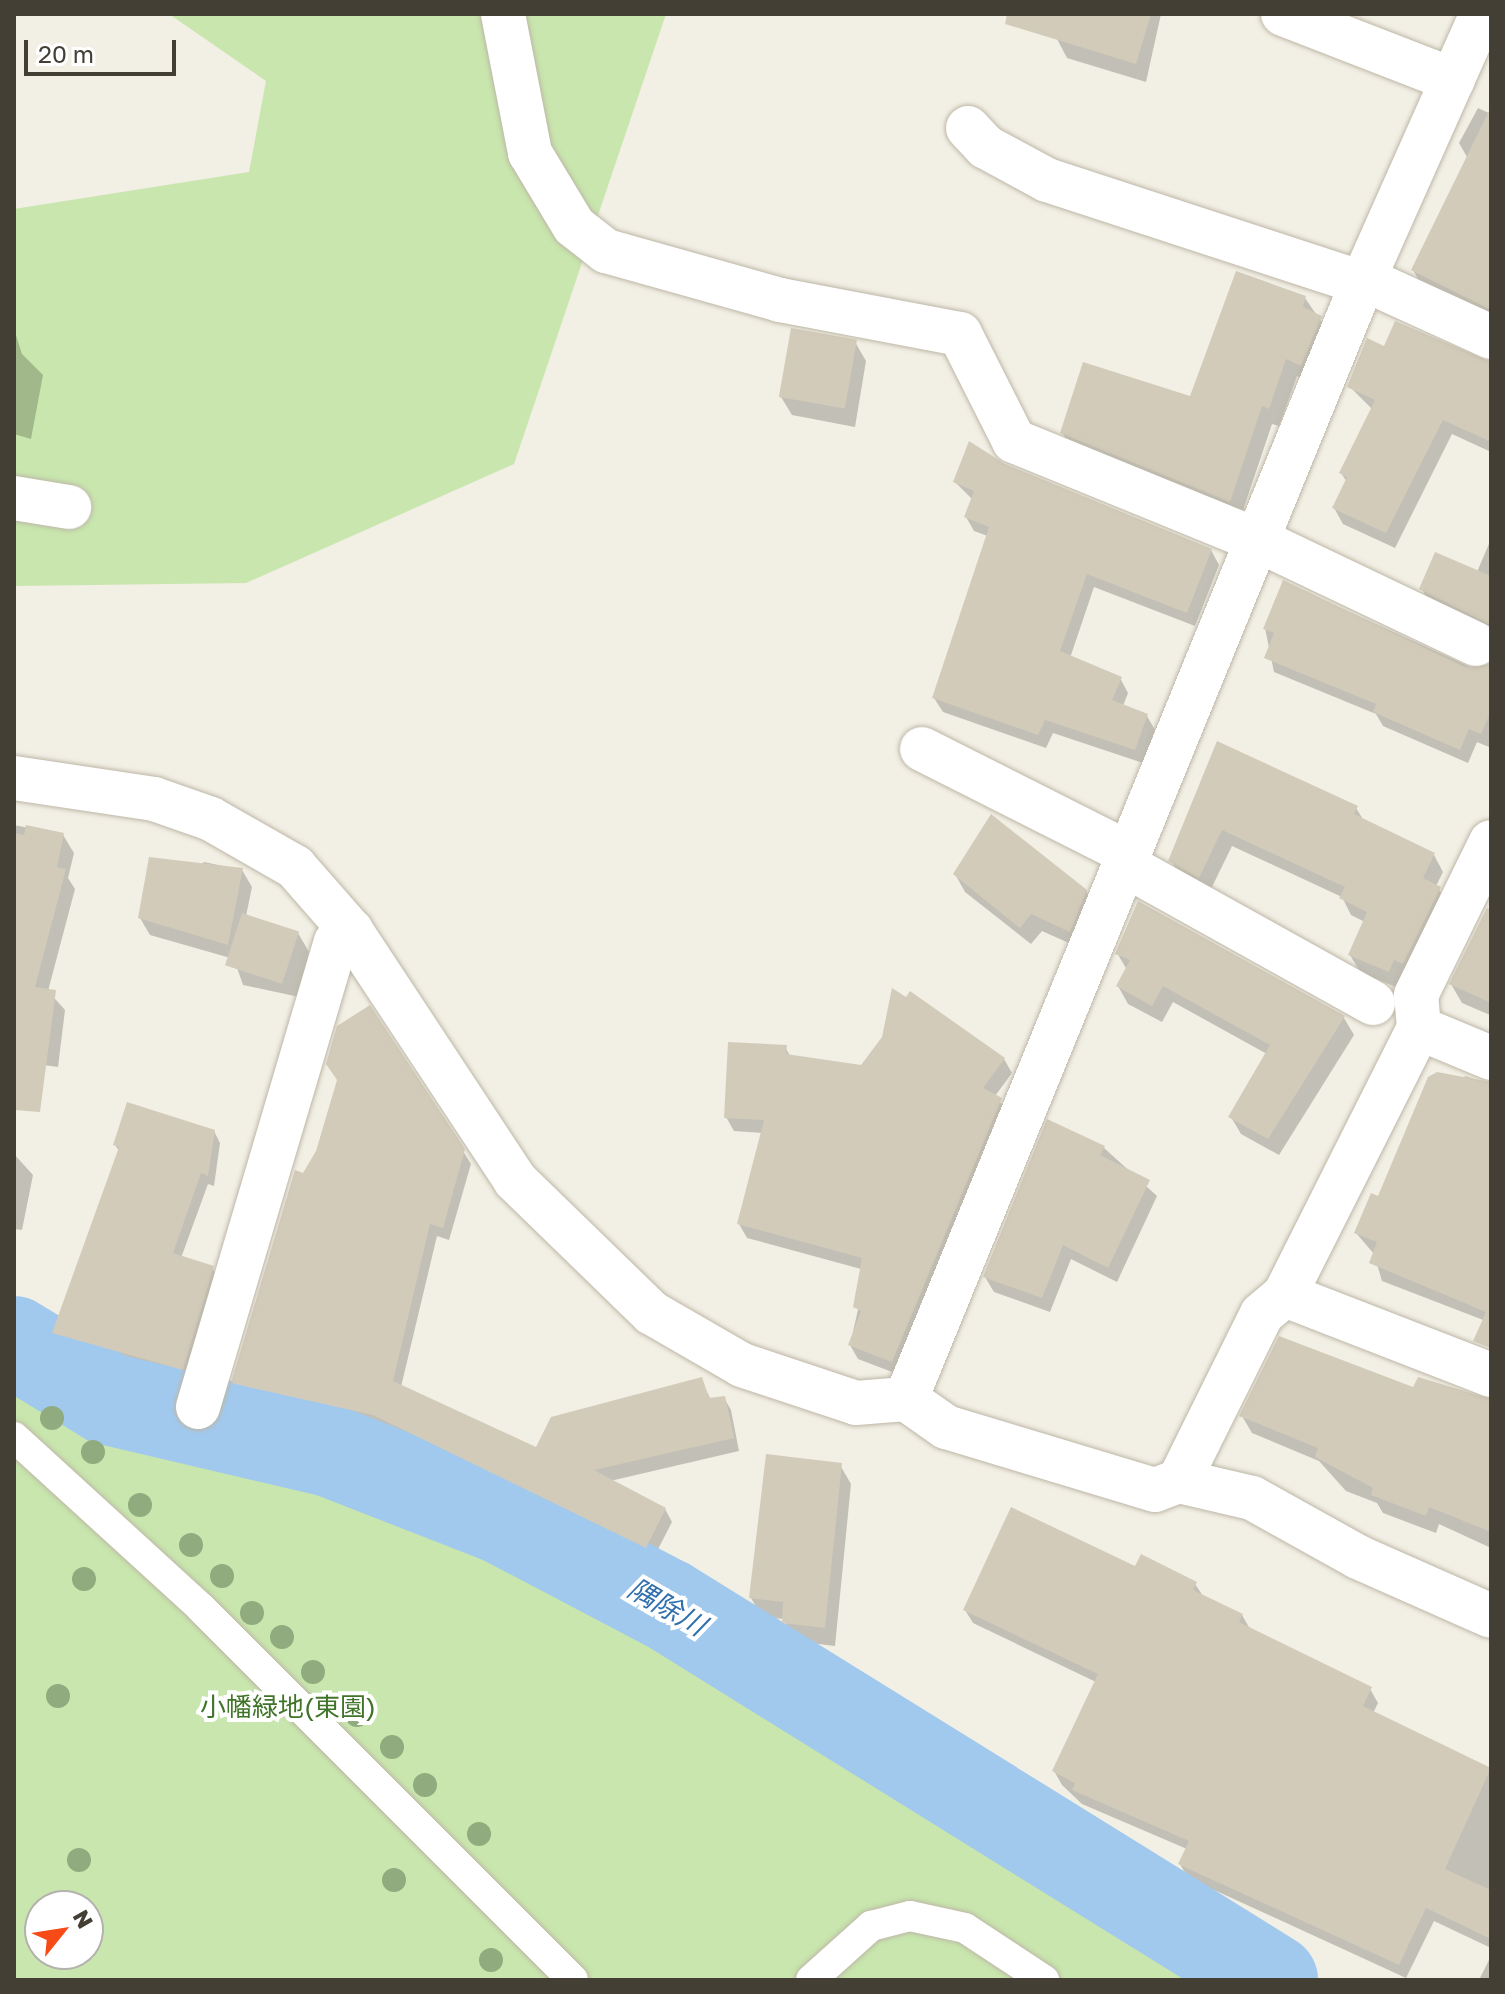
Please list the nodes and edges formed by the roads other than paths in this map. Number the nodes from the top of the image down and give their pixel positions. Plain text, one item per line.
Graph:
1 (503, 14) edge
2 (1283, 14) edge
3 (1482, 14) edge
4 (1467, 79) edge
5 (968, 128) dead end
6 (1363, 281) junction
7 (1491, 337) edge
8 (14, 498) edge
9 (69, 507) dead end
10 (1262, 542) junction
11 (1476, 644) dead end
12 (922, 749) dead end
13 (14, 778) edge
14 (1491, 842) edge
15 (1128, 859) junction
16 (351, 931) junction
17 (1373, 1003) dead end
18 (1419, 1028) junction
19 (1491, 1058) edge
20 (1285, 1295) junction
21 (1491, 1375) edge
22 (906, 1399) junction
23 (198, 1407) dead end
24 (14, 1437) edge
25 (1179, 1481) junction
26 (1491, 1616) edge
27 (573, 1980) edge
28 (811, 1980) edge
29 (1044, 1980) edge

1 - 10 street
2 - 4 street
3 - 4 street
4 - 6 street
5 - 6 street
6 - 7 street
6 - 10 street
8 - 9 street
10 - 11 street
10 - 15 street
12 - 15 street
13 - 16 street
14 - 18 street
15 - 17 street
15 - 22 street
16 - 22 street
16 - 23 street
18 - 19 street
18 - 20 street
20 - 21 street
20 - 25 street
22 - 25 street
24 - 27 lane
25 - 26 street
28 - 29 lane

